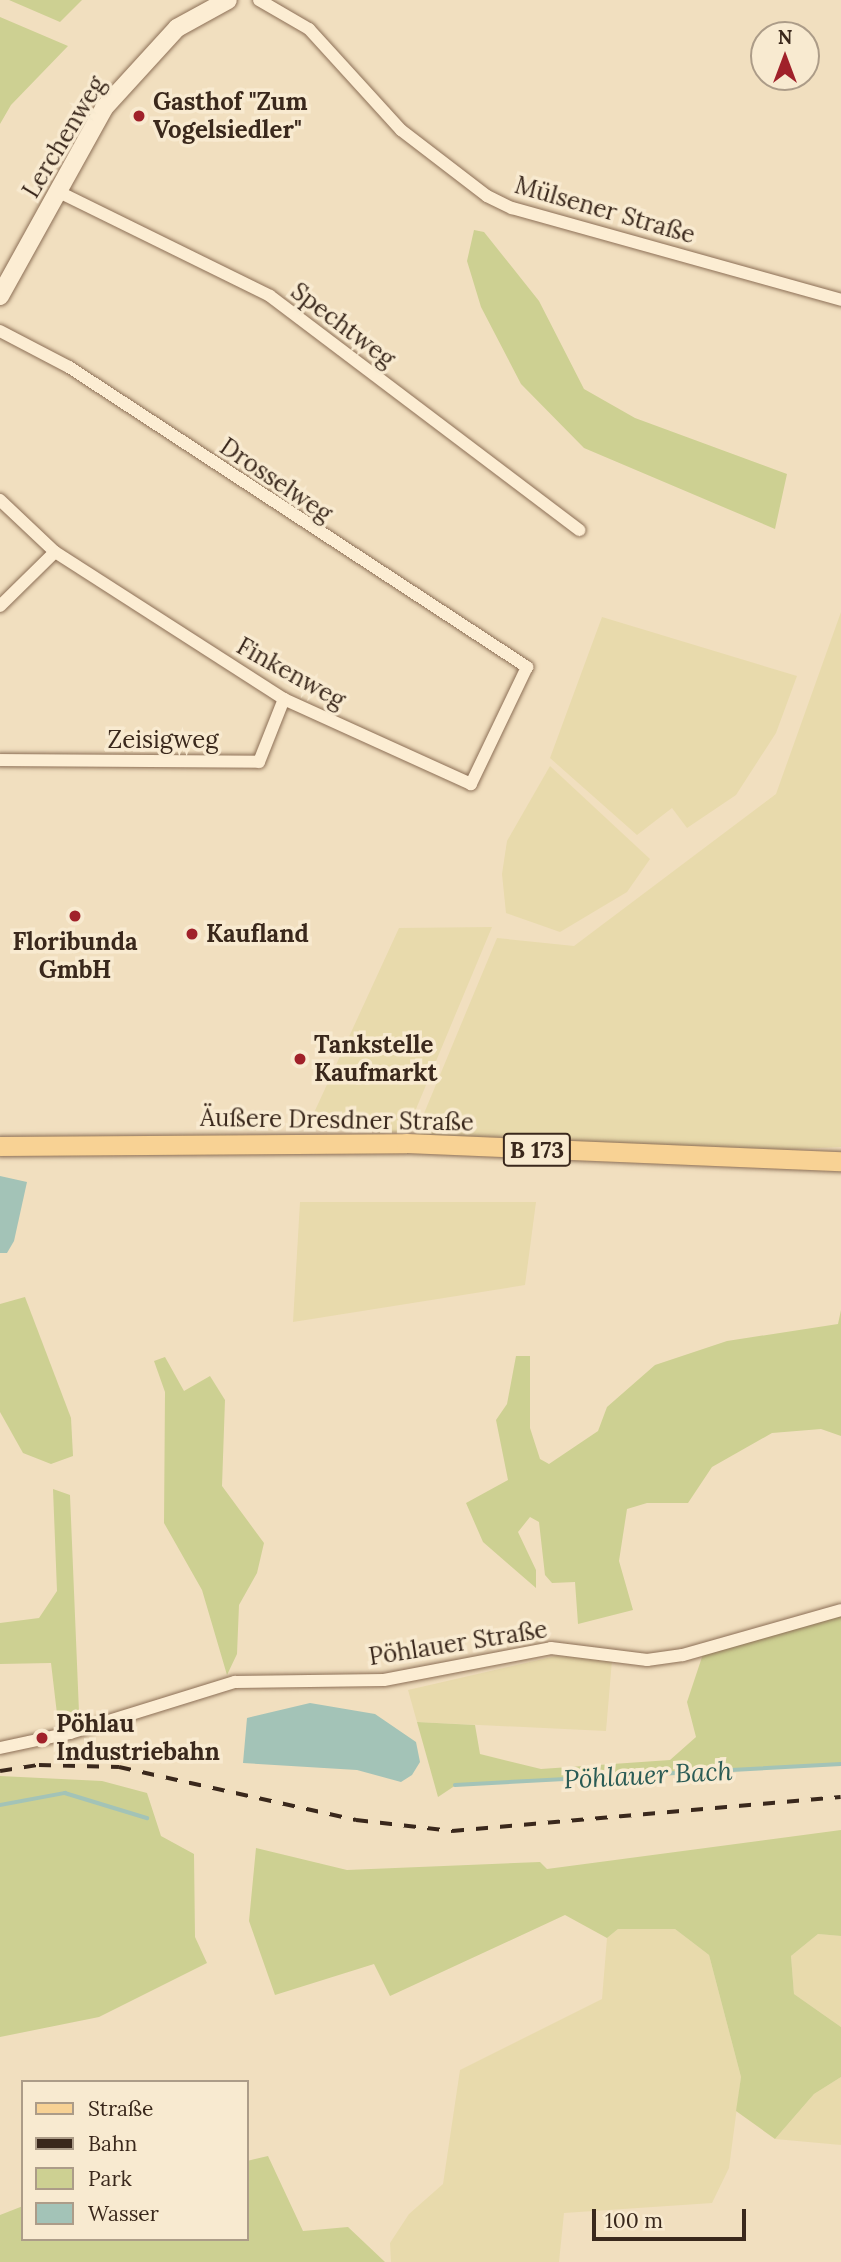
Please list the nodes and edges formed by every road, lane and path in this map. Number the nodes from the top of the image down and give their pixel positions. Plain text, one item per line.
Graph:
1 (228, 0) edge
2 (259, 0) edge
3 (59, 192) junction
4 (0, 296) edge
5 (841, 300) edge
6 (0, 331) edge
7 (0, 500) edge
8 (579, 530) dead end
9 (55, 552) junction
10 (0, 606) edge
11 (527, 667) joint
12 (284, 699) junction
13 (0, 760) edge
14 (0, 1146) edge
15 (841, 1161) edge
16 (841, 1610) edge
17 (0, 1748) edge

1 - 3 street, Lerchenweg
2 - 5 street, Mülsener Straße
3 - 4 street, Lerchenweg
3 - 8 street, Spechtweg
6 - 11 street, Drosselweg
7 - 9 street, Finkenweg
9 - 10 street
9 - 12 street, Finkenweg
11 - 12 street, Finkenweg
12 - 13 street, Zeisigweg
14 - 15 main road, Äußere Dresdner Straße / B 173
16 - 17 street, Pöhlauer Straße

